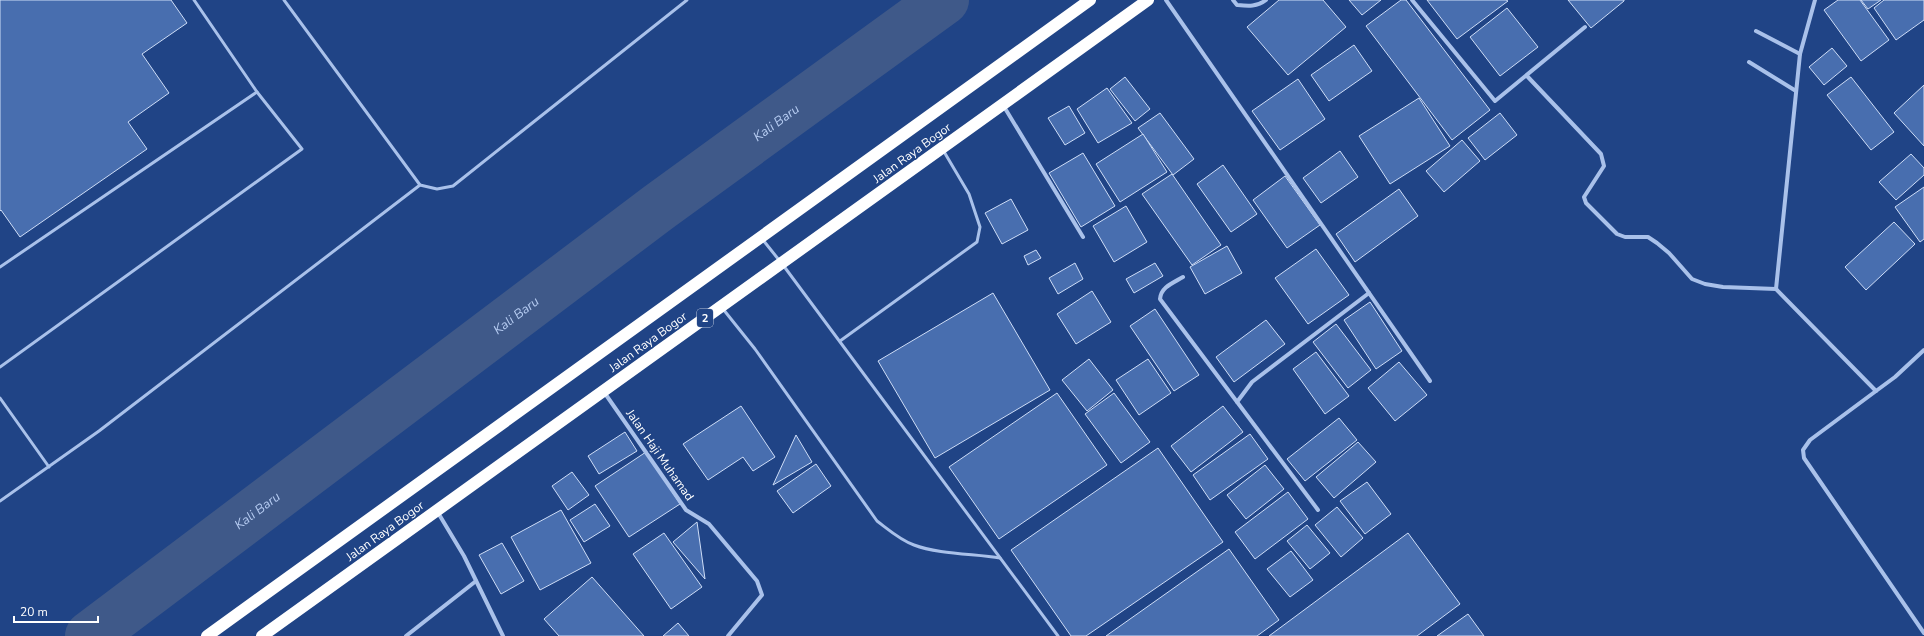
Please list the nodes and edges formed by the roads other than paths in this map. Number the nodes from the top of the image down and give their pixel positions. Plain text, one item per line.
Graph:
1 (194, 0) edge
2 (284, 0) edge
3 (687, 0) edge
4 (1090, 0) edge
5 (1148, 0) edge
6 (1166, 0) edge
7 (1233, 0) edge
8 (1266, 0) edge
9 (1412, 0) edge
10 (1815, 0) edge
11 (1585, 27) dead end
12 (1756, 31) dead end
13 (1800, 54) junction
14 (1749, 62) dead end
15 (1527, 76) junction
16 (1796, 91) junction
17 (257, 92) junction
18 (1003, 105) junction
19 (942, 148) junction
20 (420, 185) junction
21 (760, 236) junction
22 (1083, 237) dead end
23 (782, 264) junction
24 (0, 267) edge
25 (1182, 277) dead end
26 (1776, 289) junction
27 (1369, 293) junction
28 (721, 307) junction
29 (840, 341) junction
30 (1924, 350) edge
31 (0, 367) edge
32 (1430, 381) dead end
33 (604, 391) junction
34 (1876, 391) junction
35 (0, 398) edge
36 (1237, 402) junction
37 (49, 467) junction
38 (0, 502) edge
39 (1318, 510) dead end
40 (437, 511) junction
41 (1000, 558) junction
42 (476, 581) junction
43 (1924, 633) edge
44 (207, 636) edge
45 (262, 636) edge
46 (406, 636) edge
47 (503, 636) edge
48 (728, 636) edge
49 (1058, 636) edge

1 - 17 lane
2 - 20 lane
3 - 20 lane
4 - 21 highway, Jalan Raya Bogor
5 - 18 highway, Jalan Raya Bogor / 2
6 - 27 street
7 - 8 street
9 - 15 street
10 - 13 street
11 - 15 street
12 - 13 street
13 - 16 street
14 - 16 street
15 - 26 street
16 - 26 street
17 - 24 lane
17 - 31 lane
18 - 19 highway, Jalan Raya Bogor / 2
18 - 22 street
19 - 23 highway, Jalan Raya Bogor / 2
19 - 29 lane
20 - 37 lane
21 - 23 lane
21 - 44 highway, Jalan Raya Bogor
23 - 28 highway, Jalan Raya Bogor / 2
23 - 29 lane
25 - 36 street
26 - 34 street
27 - 32 street
27 - 36 street
28 - 33 highway, Jalan Raya Bogor / 2
28 - 41 lane
29 - 41 lane
30 - 34 street
33 - 40 highway, Jalan Raya Bogor / 2
33 - 48 street, Jalan Haji Muhamad
34 - 43 street
35 - 37 lane
36 - 39 street
37 - 38 lane
40 - 42 street
40 - 45 highway, Jalan Raya Bogor / 2
41 - 49 lane
42 - 46 street
42 - 47 street

